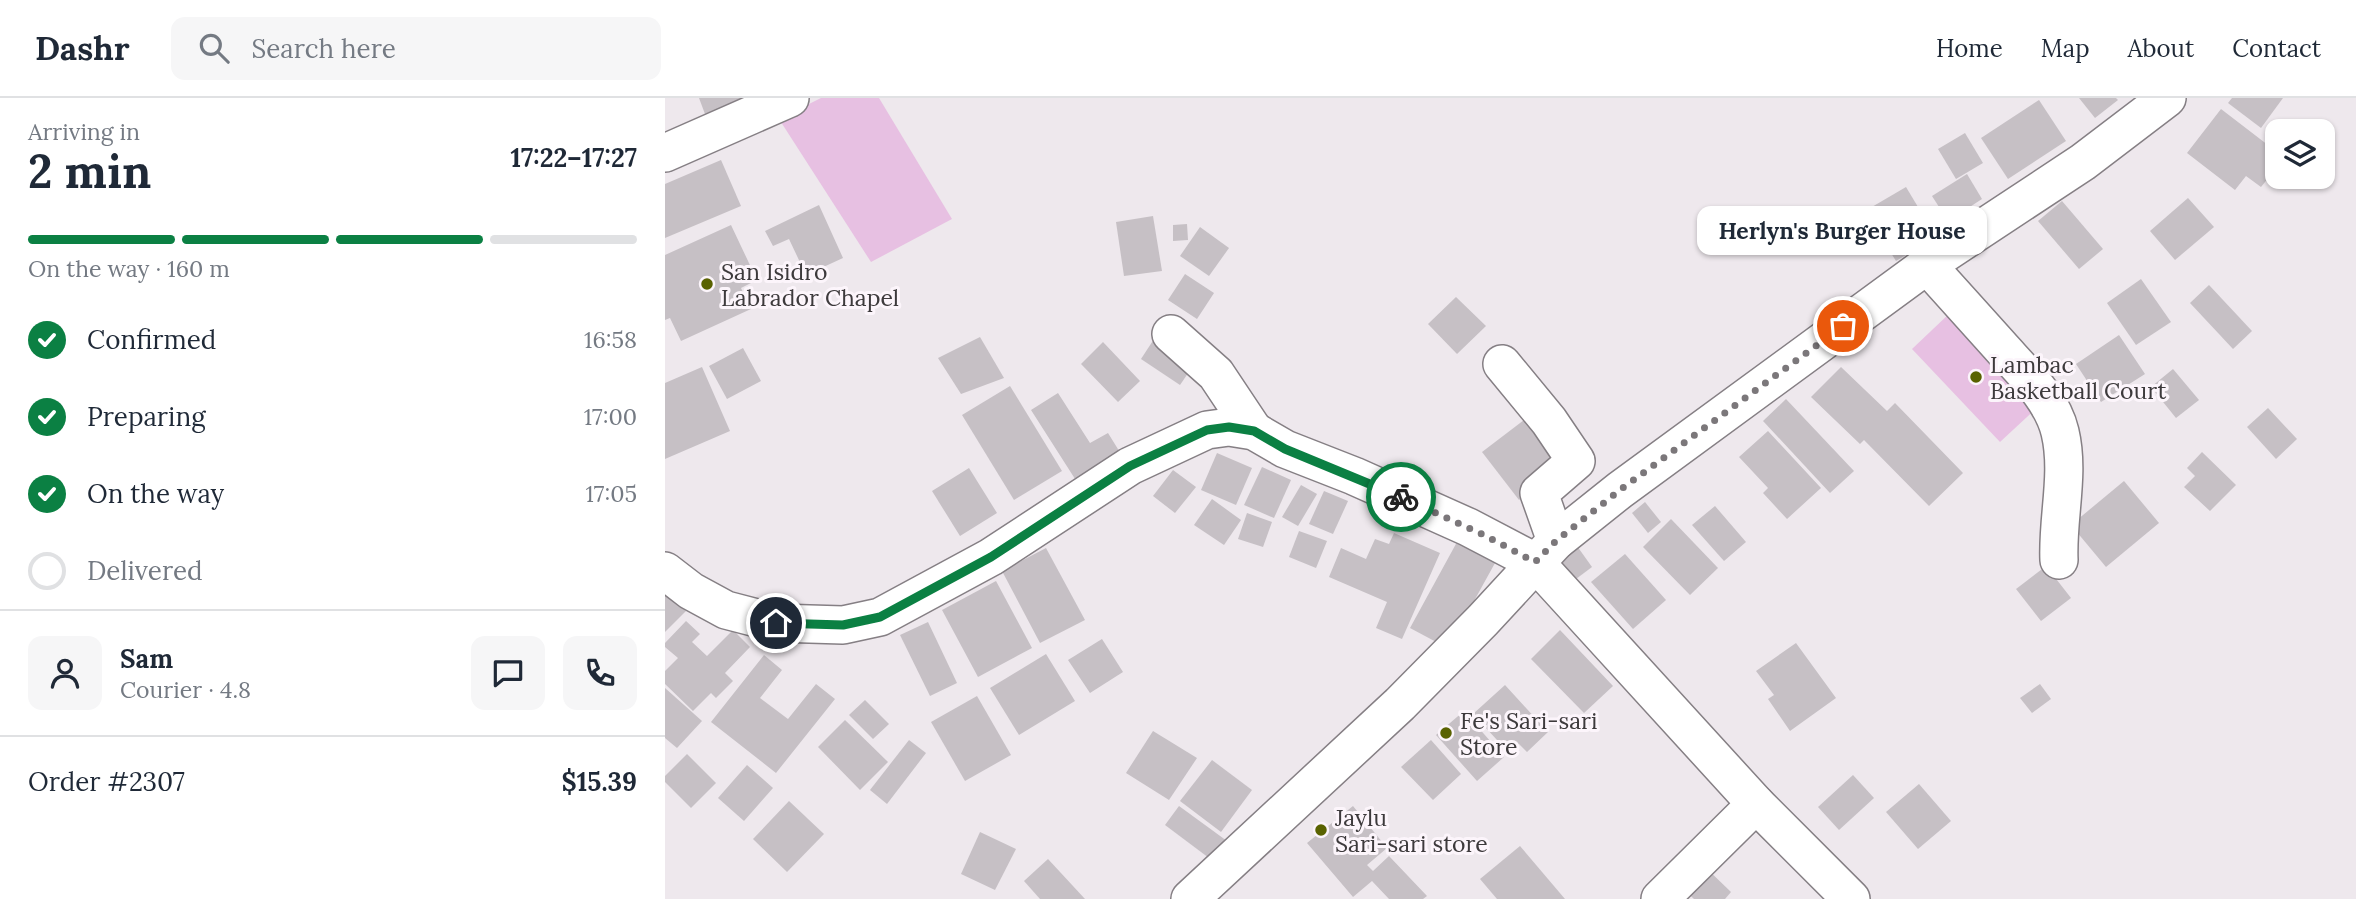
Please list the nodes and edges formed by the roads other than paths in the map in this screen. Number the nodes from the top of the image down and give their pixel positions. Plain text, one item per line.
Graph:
1 (790, 98) edge
2 (2155, 102) edge
3 (665, 153) edge
4 (1927, 265) junction
5 (1171, 334) dead end
6 (1502, 364) dead end
7 (1254, 431) junction
8 (1546, 551) junction
9 (2059, 560) dead end
10 (665, 570) edge
11 (1756, 804) junction
12 (1191, 899) edge
13 (1660, 899) edge
14 (1851, 899) edge

1 - 3 street
2 - 4 street
4 - 8 street
4 - 9 street
5 - 7 street
6 - 8 street
7 - 8 street
7 - 10 street
8 - 11 street
8 - 12 street
11 - 13 street
11 - 14 street

